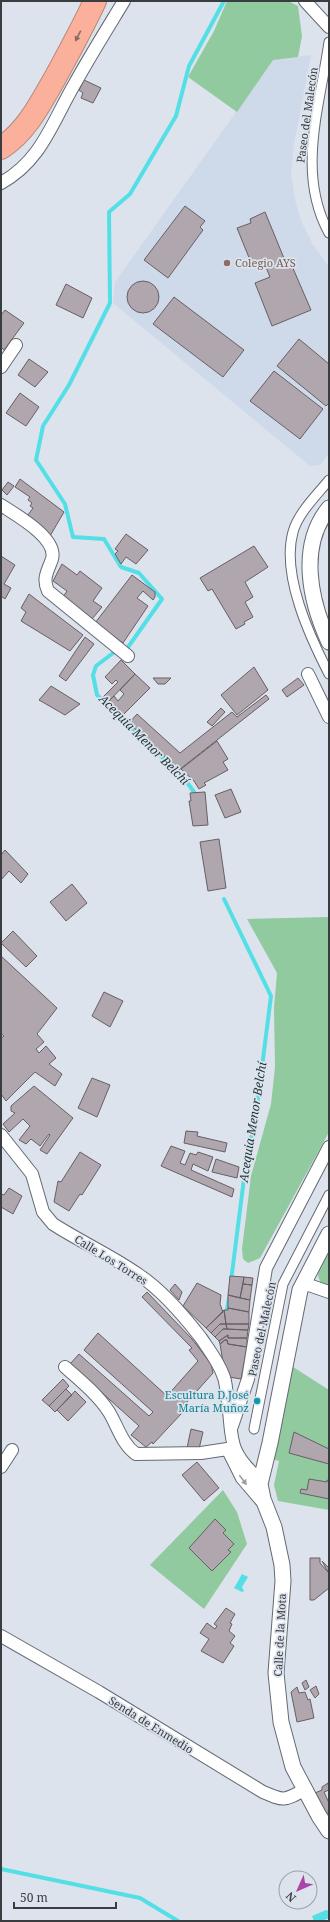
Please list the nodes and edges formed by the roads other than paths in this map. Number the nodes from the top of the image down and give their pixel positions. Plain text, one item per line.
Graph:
1 (96, 1) edge
2 (124, 1) edge
3 (305, 1) edge
4 (329, 27) edge
5 (329, 44) edge
6 (1, 148) edge
7 (1, 183) edge
8 (329, 233) edge
9 (16, 346) dead end
10 (1, 367) edge
11 (329, 480) edge
12 (1, 505) edge
13 (329, 508) edge
14 (329, 642) edge
15 (128, 656) dead end
16 (308, 674) dead end
17 (329, 674) edge
18 (329, 717) edge
19 (1, 1135) edge
20 (329, 1147) edge
21 (329, 1195) edge
22 (329, 1234) edge
23 (304, 1283) junction
24 (329, 1292) edge
25 (65, 1367) dead end
26 (224, 1375) junction
27 (248, 1379) junction
28 (254, 1429) dead end
29 (230, 1432) junction
30 (231, 1449) junction
31 (12, 1450) dead end
32 (1, 1467) edge
33 (260, 1480) junction
34 (266, 1507) junction
35 (1, 1636) edge
36 (304, 1790) junction
37 (329, 1831) edge

1 -> 6 highway
2 - 7 street
3 - 4 street
5 - 8 street, Paseo del Malecón
9 - 10 street
11 - 17 street
12 - 15 street
13 - 14 street
16 - 18 street
19 - 26 street, Calle Los Torres
20 - 27 street
21 - 28 street, Paseo del Malecón
22 - 23 street
23 - 24 street
23 - 33 street
25 - 30 street
26 - 27 street
26 - 29 street, Calle Los Torres
27 - 29 street
29 - 30 street
30 - 33 street
30 -> 34 street
31 - 32 street
33 - 34 street, Calle de la Mota
34 - 36 street, Calle de la Mota
35 - 36 street, Senda de Enmedio
36 - 37 street, Calle de la Mota

